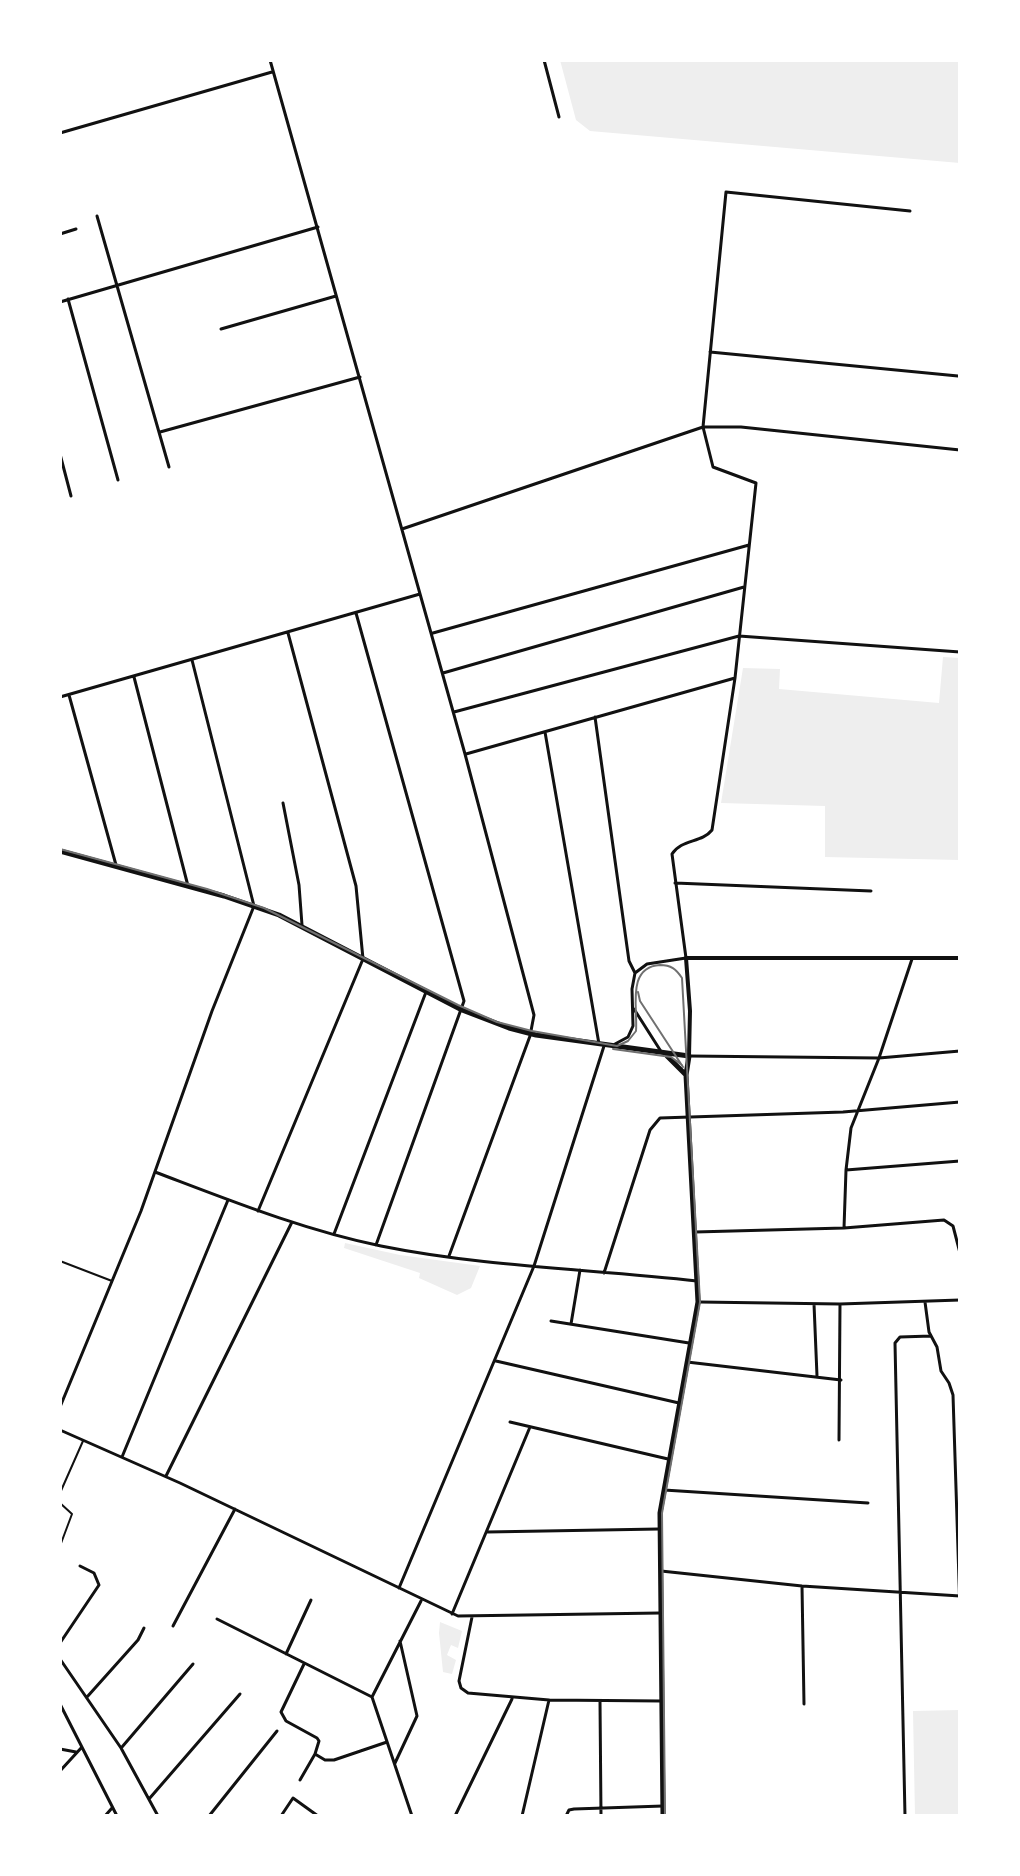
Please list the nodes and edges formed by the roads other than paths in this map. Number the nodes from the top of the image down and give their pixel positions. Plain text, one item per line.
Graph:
1 (270, 60) edge
2 (544, 60) edge
3 (273, 72) junction
4 (559, 117) dead end
5 (60, 133) edge
6 (910, 211) dead end
7 (97, 216) dead end
8 (318, 227) junction
9 (76, 229) dead end
10 (60, 234) edge
11 (117, 285) junction
12 (337, 295) junction
13 (68, 299) junction
14 (60, 302) edge
15 (221, 329) dead end
16 (710, 352) junction
17 (958, 376) dead end
18 (360, 377) junction
19 (703, 427) junction
20 (160, 432) junction
21 (960, 450) edge
22 (60, 454) edge
23 (169, 467) dead end
24 (118, 480) dead end
25 (71, 496) dead end
26 (402, 529) junction
27 (749, 545) junction
28 (744, 587) junction
29 (420, 594) junction
30 (356, 613) junction
31 (288, 633) junction
32 (431, 633) junction
33 (739, 636) junction
34 (960, 652) edge
35 (192, 660) junction
36 (442, 673) junction
37 (134, 676) junction
38 (735, 678) junction
39 (69, 695) junction
40 (60, 697) edge
41 (453, 712) junction
42 (595, 717) junction
43 (545, 732) junction
44 (465, 754) junction
45 (283, 803) dead end
46 (60, 851) edge
47 (117, 867) junction
48 (675, 883) junction
49 (188, 886) junction
50 (871, 891) dead end
51 (254, 906) junction
52 (303, 927) junction
53 (686, 958) junction
54 (960, 958) edge
55 (363, 959) junction
56 (912, 959) junction
57 (635, 973) junction
58 (426, 992) junction
59 (634, 1009) junction
60 (462, 1010) junction
61 (531, 1034) junction
62 (604, 1045) junction
63 (960, 1051) edge
64 (663, 1054) junction
65 (689, 1056) junction
66 (879, 1058) junction
67 (686, 1075) junction
68 (960, 1102) edge
69 (857, 1111) junction
70 (688, 1116) junction
71 (960, 1161) edge
72 (846, 1170) junction
73 (155, 1172) junction
74 (228, 1200) junction
75 (258, 1211) junction
76 (292, 1222) junction
77 (844, 1228) junction
78 (695, 1232) junction
79 (334, 1234) junction
80 (376, 1245) junction
81 (960, 1253) edge
82 (449, 1256) junction
83 (60, 1261) edge
84 (534, 1266) junction
85 (580, 1270) junction
86 (604, 1273) junction
87 (698, 1281) junction
88 (113, 1282) junction
89 (960, 1300) edge
90 (698, 1302) junction
91 (925, 1302) junction
92 (814, 1304) junction
93 (840, 1304) junction
94 (551, 1321) dead end
95 (571, 1324) junction
96 (931, 1336) junction
97 (692, 1343) junction
98 (496, 1361) junction
99 (687, 1362) junction
100 (817, 1377) junction
101 (841, 1380) junction
102 (679, 1403) junction
103 (60, 1407) edge
104 (510, 1422) dead end
105 (530, 1427) junction
106 (60, 1430) edge
107 (839, 1440) dead end
108 (83, 1441) junction
109 (122, 1457) junction
110 (668, 1459) junction
111 (166, 1476) junction
112 (663, 1490) junction
113 (60, 1493) edge
114 (60, 1503) edge
115 (868, 1503) dead end
116 (235, 1509) junction
117 (959, 1527) edge
118 (659, 1529) junction
119 (487, 1532) junction
120 (60, 1546) edge
121 (80, 1566) dead end
122 (659, 1571) junction
123 (802, 1586) junction
124 (399, 1588) junction
125 (900, 1594) junction
126 (960, 1596) edge
127 (311, 1600) dead end
128 (422, 1600) junction
129 (960, 1612) edge
130 (660, 1613) junction
131 (452, 1614) junction
132 (472, 1617) junction
133 (217, 1619) dead end
134 (173, 1626) dead end
135 (144, 1628) dead end
136 (400, 1641) junction
137 (60, 1643) edge
138 (286, 1654) junction
139 (60, 1659) edge
140 (193, 1664) dead end
141 (304, 1664) junction
142 (240, 1694) dead end
143 (87, 1697) junction
144 (372, 1697) junction
145 (512, 1699) junction
146 (549, 1700) junction
147 (600, 1701) junction
148 (661, 1701) junction
149 (60, 1704) edge
150 (804, 1704) dead end
151 (277, 1731) dead end
152 (387, 1742) junction
153 (82, 1747) junction
154 (121, 1748) junction
155 (60, 1749) edge
156 (76, 1752) junction
157 (315, 1754) junction
158 (395, 1764) junction
159 (60, 1771) edge
160 (300, 1780) dead end
161 (149, 1799) junction
162 (663, 1806) junction
163 (112, 1808) junction
164 (601, 1808) junction
165 (105, 1816) edge
166 (117, 1816) edge
167 (158, 1816) edge
168 (209, 1816) edge
169 (281, 1816) edge
170 (318, 1816) edge
171 (412, 1816) edge
172 (455, 1816) edge
173 (522, 1816) edge
174 (566, 1816) edge
175 (601, 1816) edge
176 (663, 1816) edge
177 (905, 1816) edge

1 - 3 street
2 - 4 street
3 - 5 street
3 - 8 street
6 - 16 street
7 - 11 street
8 - 11 street
8 - 12 street
9 - 10 street
11 - 13 street
11 - 20 street
12 - 15 street
12 - 18 street
13 - 14 street
13 - 24 street
16 - 17 street
16 - 19 street
18 - 20 street
18 - 26 street
19 - 21 street
19 - 26 street
19 - 27 street
20 - 23 street
22 - 25 street
26 - 29 street
27 - 28 street
27 - 32 street
28 - 33 street
28 - 36 street
29 - 30 street
29 - 32 street
30 - 31 street
30 - 60 street
31 - 35 street
31 - 55 street
32 - 36 street
33 - 34 street
33 - 38 street
33 - 41 street
35 - 37 street
35 - 51 street
36 - 41 street
37 - 39 street
37 - 49 street
38 - 42 street
38 - 48 street
39 - 40 street
39 - 47 street
41 - 44 street
42 - 43 street
42 - 57 street
43 - 44 street
43 - 62 street
44 - 61 street
45 - 52 street
46 - 47 main road
47 - 49 main road
48 - 50 street
48 - 53 street
49 - 51 main road
51 - 52 main road
51 - 73 street
52 - 55 main road
53 - 56 street
53 - 57 street
53 - 65 street
54 - 56 street
55 - 58 main road
55 - 75 street
56 - 66 street
57 - 59 street
58 - 60 main road
58 - 79 street
59 - 62 street
59 - 64 street
60 - 61 main road
60 - 80 street
61 - 62 main road
61 - 82 street
62 - 64 main road
62 - 84 street
63 - 66 street
64 - 65 main road
64 - 67 main road
65 - 66 street
65 - 67 main road
66 - 69 street
67 - 70 main road
68 - 69 street
69 - 70 street
69 - 72 street
70 - 78 main road
70 - 86 street
71 - 72 street
72 - 77 street
73 - 74 street
73 - 88 street
74 - 75 street
74 - 109 street
75 - 76 street
76 - 79 street
76 - 111 street
77 - 78 street
77 - 81 street
78 - 87 main road
79 - 80 street
80 - 82 street
82 - 84 street
83 - 88 lane
84 - 85 street
84 - 98 street
85 - 86 street
85 - 95 street
86 - 87 street
87 - 90 main road
88 - 103 street
89 - 91 street
90 - 92 street
90 - 97 main road
91 - 93 street
91 - 96 street
92 - 93 street
92 - 100 street
93 - 101 street
94 - 95 street
95 - 97 street
96 - 117 street
96 - 125 street
97 - 99 main road
98 - 102 street
98 - 124 street
99 - 100 street
99 - 102 main road
100 - 101 street
101 - 107 street
102 - 110 main road
104 - 105 street
105 - 110 street
105 - 119 street
106 - 108 street
108 - 109 street
108 - 113 lane
109 - 111 street
110 - 112 main road
111 - 116 street
112 - 115 street
112 - 118 main road
114 - 120 lane
116 - 124 street
116 - 134 street
117 - 126 street
118 - 119 street
118 - 122 main road
119 - 131 street
121 - 137 street
122 - 123 street
122 - 130 main road
123 - 125 street
123 - 150 street
124 - 128 street
125 - 126 street
125 - 177 street
126 - 129 street
127 - 138 street
128 - 131 street
128 - 136 street
130 - 132 street
130 - 148 main road
131 - 132 street
132 - 145 street
133 - 138 street
135 - 143 street
136 - 144 street
136 - 158 street
138 - 141 street
139 - 143 street
140 - 154 street
141 - 144 street
141 - 157 street
142 - 161 street
143 - 154 street
144 - 152 street
145 - 146 street
145 - 172 street
146 - 147 street
146 - 173 street
147 - 148 street
147 - 164 street
148 - 162 main road
149 - 153 street
151 - 168 street
152 - 157 street
152 - 158 street
153 - 156 street
153 - 163 street
154 - 161 street
155 - 156 street
156 - 159 street
157 - 160 street
158 - 171 street
161 - 167 street
162 - 164 street
162 - 176 main road
163 - 165 street
163 - 166 street
164 - 174 street
164 - 175 street
169 - 170 street

